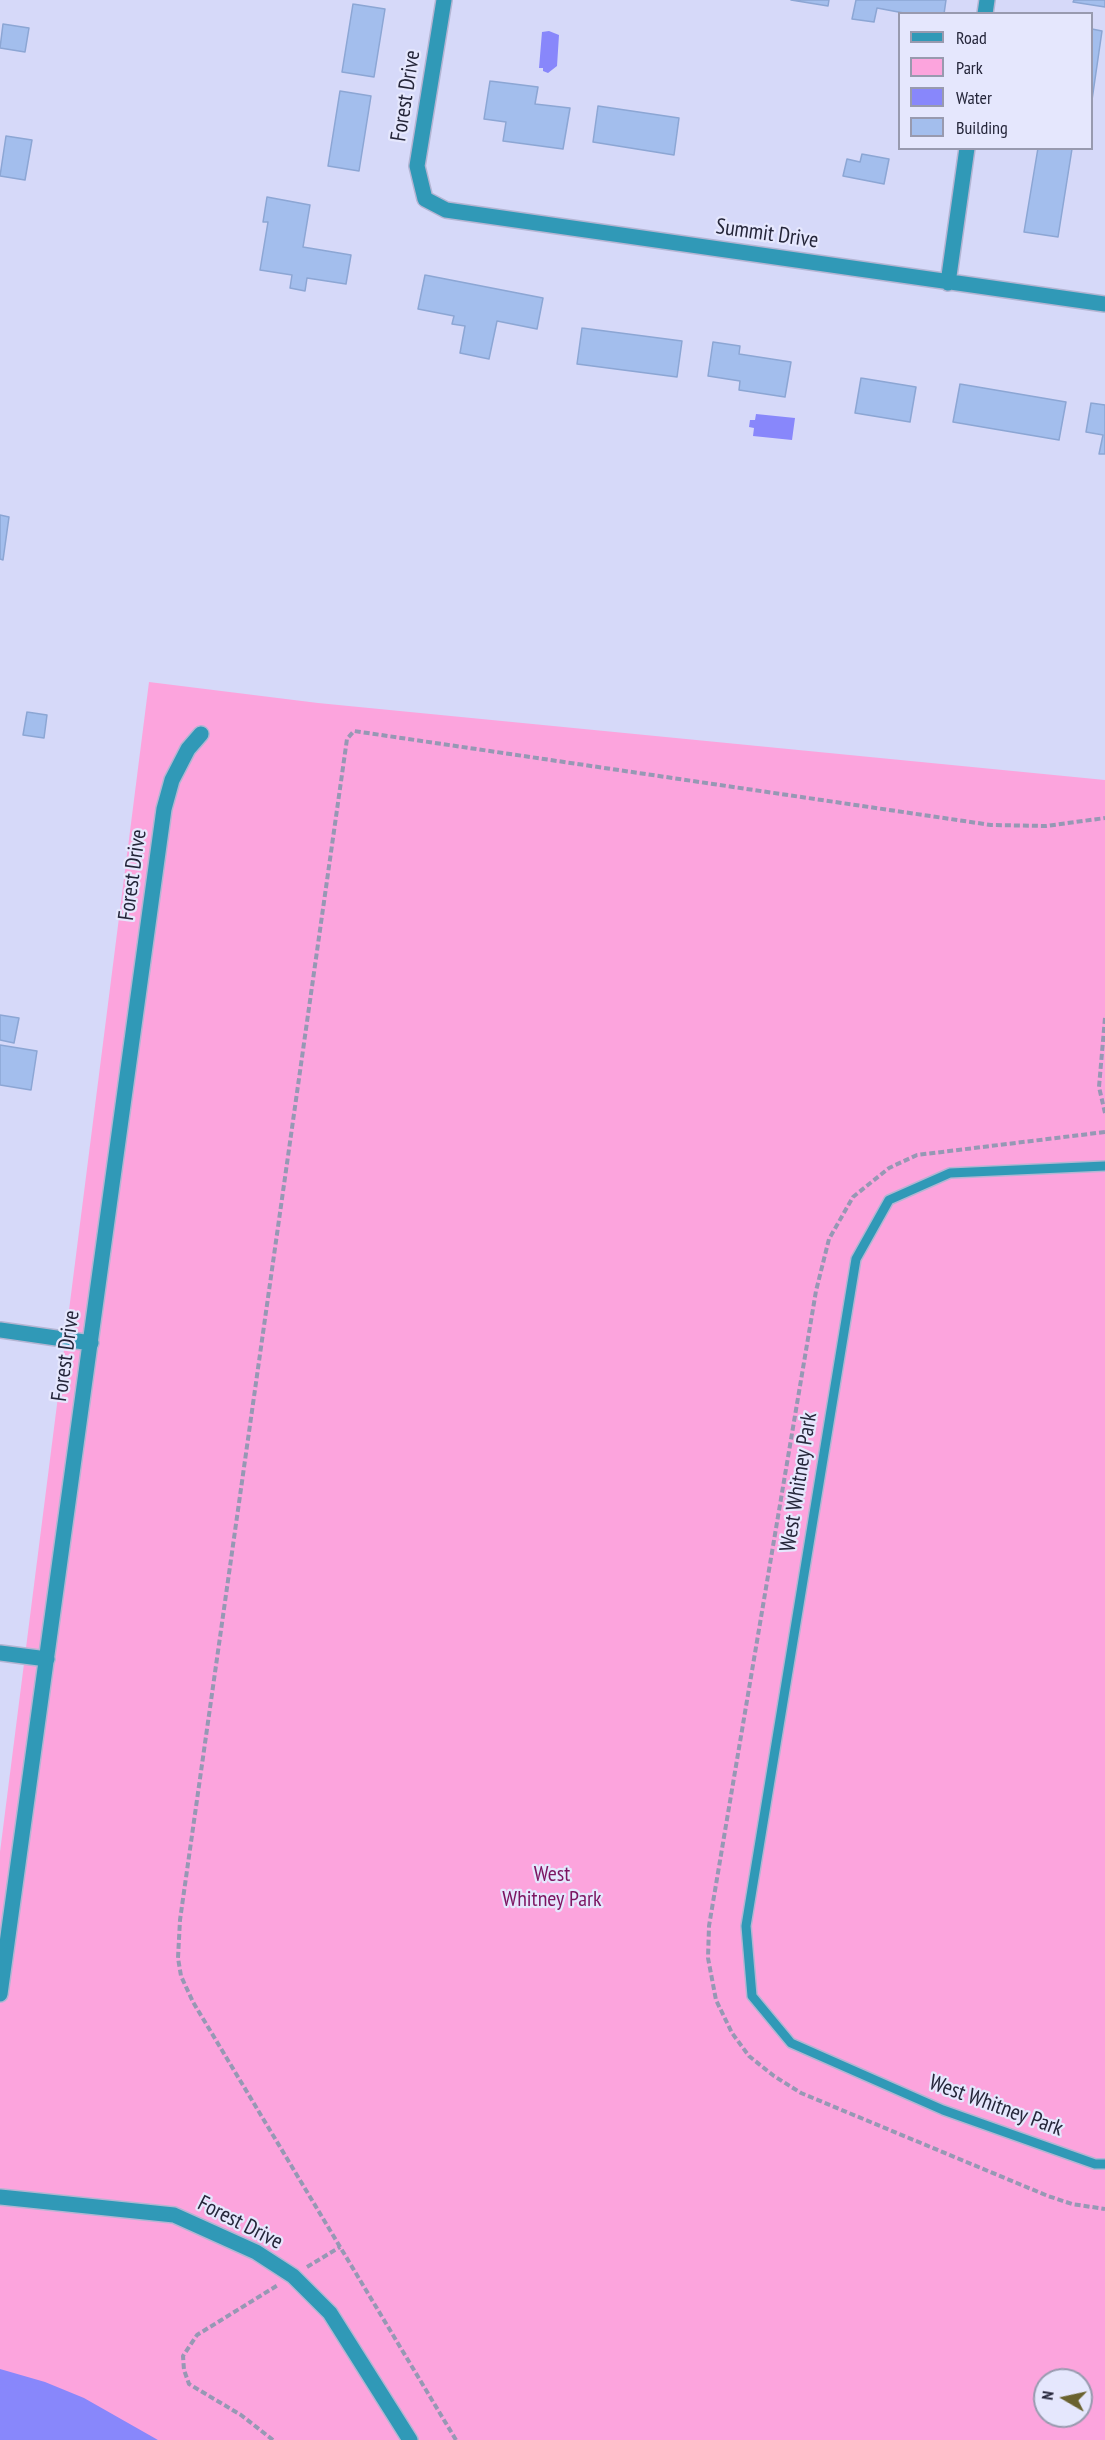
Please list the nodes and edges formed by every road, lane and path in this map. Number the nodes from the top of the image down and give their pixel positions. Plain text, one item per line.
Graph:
1 (444, 0) edge
2 (967, 150) edge
3 (425, 199) joint
4 (948, 283) junction
5 (1105, 303) edge
6 (201, 734) dead end
7 (1105, 818) edge
8 (1105, 1018) edge
9 (1105, 1113) edge
10 (1105, 1132) edge
11 (1105, 1166) edge
12 (0, 1330) edge
13 (91, 1343) junction
14 (0, 1653) edge
15 (47, 1659) junction
16 (0, 1994) edge
17 (1105, 2164) edge
18 (0, 2197) edge
19 (1105, 2209) edge
20 (340, 2247) junction
21 (293, 2276) junction
22 (273, 2440) edge
23 (410, 2440) edge
24 (456, 2440) edge

1 - 3 street, Forest Drive
2 - 4 street
3 - 4 street, Summit Drive
4 - 5 street, Summit Drive
6 - 13 street, Forest Drive
7 - 20 path
8 - 9 path
10 - 19 path
11 - 17 lane, West Whitney Park
12 - 13 street
13 - 15 street, Forest Drive
14 - 15 street
15 - 16 street, Forest Drive
18 - 21 street, Forest Drive
20 - 21 path
20 - 24 path
21 - 22 path
21 - 23 street, Forest Drive

